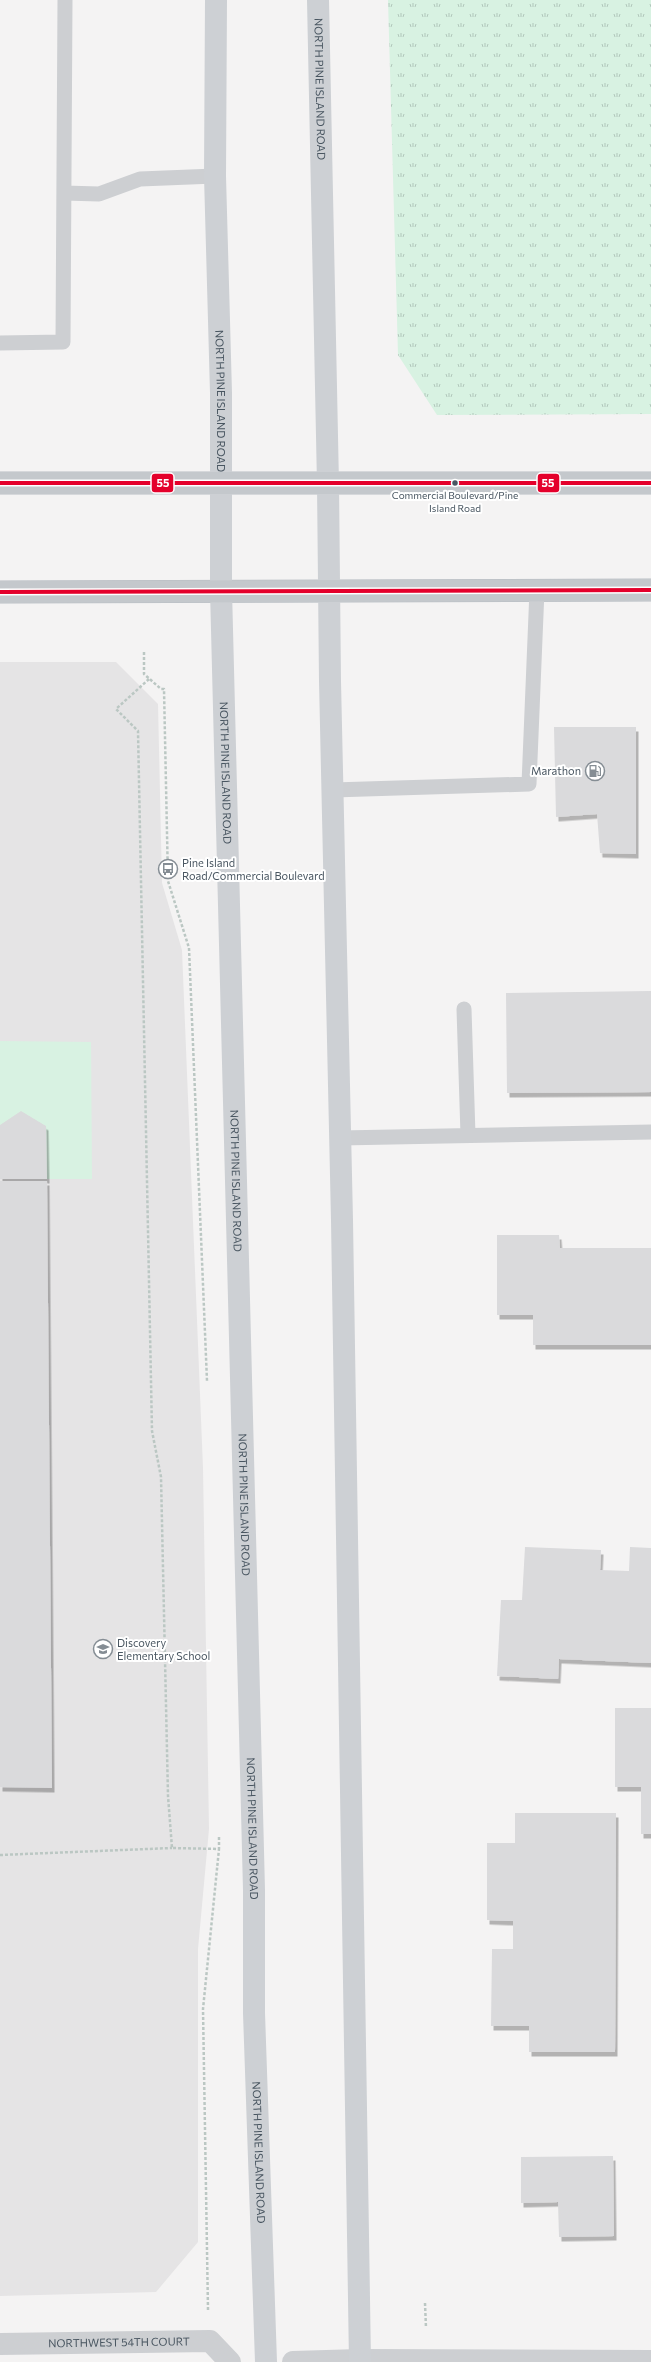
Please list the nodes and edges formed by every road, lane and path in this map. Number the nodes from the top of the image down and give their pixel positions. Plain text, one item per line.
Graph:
1 (65, 0) edge
2 (216, 0) edge
3 (318, 0) edge
4 (216, 176) junction
5 (64, 193) junction
6 (0, 343) edge
7 (0, 483) edge
8 (651, 483) edge
9 (220, 484) junction
10 (328, 484) junction
11 (221, 590) junction
12 (537, 590) junction
13 (651, 590) edge
14 (328, 591) junction
15 (0, 592) edge
16 (144, 652) dead end
17 (149, 679) junction
18 (333, 790) junction
19 (464, 1009) dead end
20 (651, 1132) edge
21 (468, 1135) junction
22 (340, 1138) junction
23 (207, 1383) dead end
24 (219, 1828) dead end
25 (172, 1848) junction
26 (219, 1849) junction
27 (0, 1855) edge
28 (210, 2341) junction
29 (0, 2344) edge
30 (360, 2361) edge
31 (651, 2361) edge
32 (230, 2362) edge
33 (266, 2362) edge
34 (293, 2362) edge

1 - 5 lane
2 - 4 main road, NORTH PINE ISLAND ROAD
3 - 10 main road, NORTH PINE ISLAND ROAD
4 - 5 lane
4 - 9 main road, NORTH PINE ISLAND ROAD
5 - 6 lane
7 - 9 highway
8 - 10 highway
9 - 10 highway
9 - 11 main road, NORTH PINE ISLAND ROAD
10 - 14 main road, NORTH PINE ISLAND ROAD
11 - 14 highway
11 - 15 highway
11 - 33 main road, NORTH PINE ISLAND ROAD
12 - 13 highway
12 - 14 highway
12 - 18 lane
14 - 18 main road, NORTH PINE ISLAND ROAD
16 - 17 path
17 - 23 path
17 - 25 path
18 - 22 main road, NORTH PINE ISLAND ROAD
19 - 21 lane
20 - 21 lane
21 - 22 lane
22 - 30 main road, NORTH PINE ISLAND ROAD
24 - 26 path
25 - 26 path
25 - 27 path
26 - 28 path
28 - 29 street, NORTHWEST 54TH COURT
28 - 32 street
30 - 31 street
30 - 34 street

